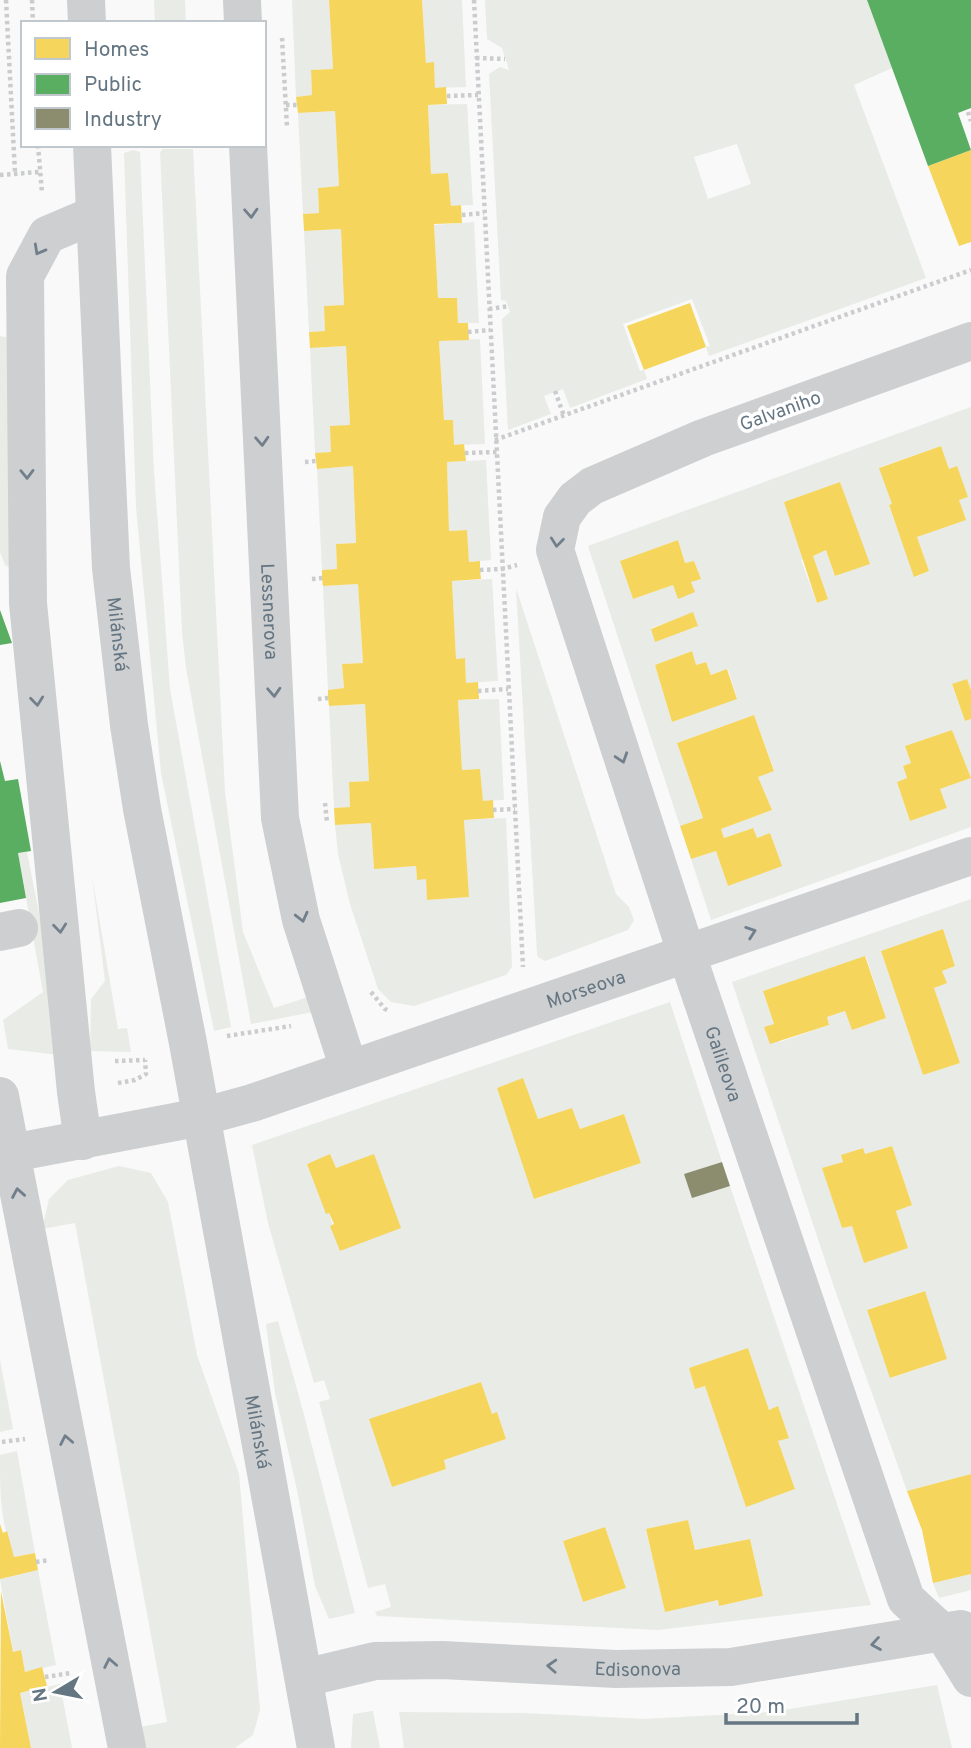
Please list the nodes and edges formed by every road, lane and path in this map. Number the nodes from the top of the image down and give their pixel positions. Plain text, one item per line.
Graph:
1 (6, 0) edge
2 (32, 0) edge
3 (86, 0) edge
4 (242, 0) edge
5 (474, 0) edge
6 (33, 21) edge
7 (87, 21) edge
8 (243, 21) edge
9 (282, 26) dead end
10 (476, 58) junction
11 (505, 59) dead end
12 (478, 95) junction
13 (447, 96) dead end
14 (286, 105) junction
15 (297, 105) dead end
16 (968, 112) dead end
17 (971, 121) edge
18 (288, 134) dead end
19 (92, 147) edge
20 (248, 147) edge
21 (39, 172) dead end
22 (15, 173) junction
23 (0, 175) edge
24 (484, 213) junction
25 (94, 215) junction
26 (461, 215) dead end
27 (971, 270) edge
28 (509, 306) dead end
29 (489, 309) junction
30 (490, 330) junction
31 (468, 332) dead end
32 (971, 341) edge
33 (555, 391) dead end
34 (564, 416) junction
35 (495, 440) junction
36 (304, 449) dead end
37 (497, 452) junction
38 (465, 453) dead end
39 (316, 461) dead end
40 (305, 462) junction
41 (306, 475) dead end
42 (592, 486) joint
43 (311, 566) dead end
44 (502, 569) junction
45 (481, 570) dead end
46 (322, 578) dead end
47 (312, 579) junction
48 (312, 592) dead end
49 (508, 689) junction
50 (478, 691) dead end
51 (328, 698) dead end
52 (319, 712) dead end
53 (323, 792) dead end
54 (493, 810) dead end
55 (514, 810) junction
56 (326, 816) junction
57 (335, 816) dead end
58 (328, 829) dead end
59 (971, 856) edge
60 (687, 955) junction
61 (523, 978) dead end
62 (367, 984) dead end
63 (392, 1012) dead end
64 (349, 1069) junction
65 (0, 1096) edge
66 (201, 1118) junction
67 (83, 1141) junction
68 (12, 1153) junction
69 (26, 1439) dead end
70 (2, 1442) dead end
71 (50, 1560) dead end
72 (36, 1562) dead end
73 (957, 1630) edge
74 (72, 1673) dead end
75 (45, 1677) dead end
76 (304, 1678) junction
77 (971, 1678) edge
78 (127, 1748) edge
79 (316, 1748) edge

1 - 22 path
2 - 6 path
3 - 7 street
4 - 8 street
5 - 10 path
9 - 14 path
10 - 11 path
10 - 12 path
12 - 13 path
12 - 24 path
14 - 15 path
14 - 18 path
16 - 17 path
19 - 25 street, Milánská
20 -> 64 street, Lessnerova
21 - 22 path
22 - 23 path
24 - 26 path
24 - 29 path
25 - 66 street, Milánská
25 -> 67 street
27 - 34 path
28 - 29 path
29 - 30 path
30 - 31 path
30 - 35 path
32 - 42 street, Galvaniho
33 - 34 path
34 - 35 path
35 - 37 path
36 - 40 path
37 - 38 path
37 - 44 path
39 - 40 path
40 - 41 path
42 -> 60 street, Galileova
43 - 47 path
44 - 45 path
44 - 49 path
46 - 47 path
47 - 48 path
49 - 50 path
49 - 55 path
51 - 52 path
53 - 56 path
54 - 55 path
55 - 61 path
56 - 57 path
56 - 58 path
60 -> 59 street, Morseova
60 - 64 street, Morseova
60 - 73 street, Galileova
62 - 63 path
64 - 66 street, Morseova
65 - 68 street
66 - 67 street
66 - 76 street, Milánská
67 - 68 street
78 -> 68 street
69 - 70 path
71 - 72 path
73 -> 76 street, Edisonova
73 - 77 street, Galileova
74 - 75 path
76 - 79 street, Milánská

